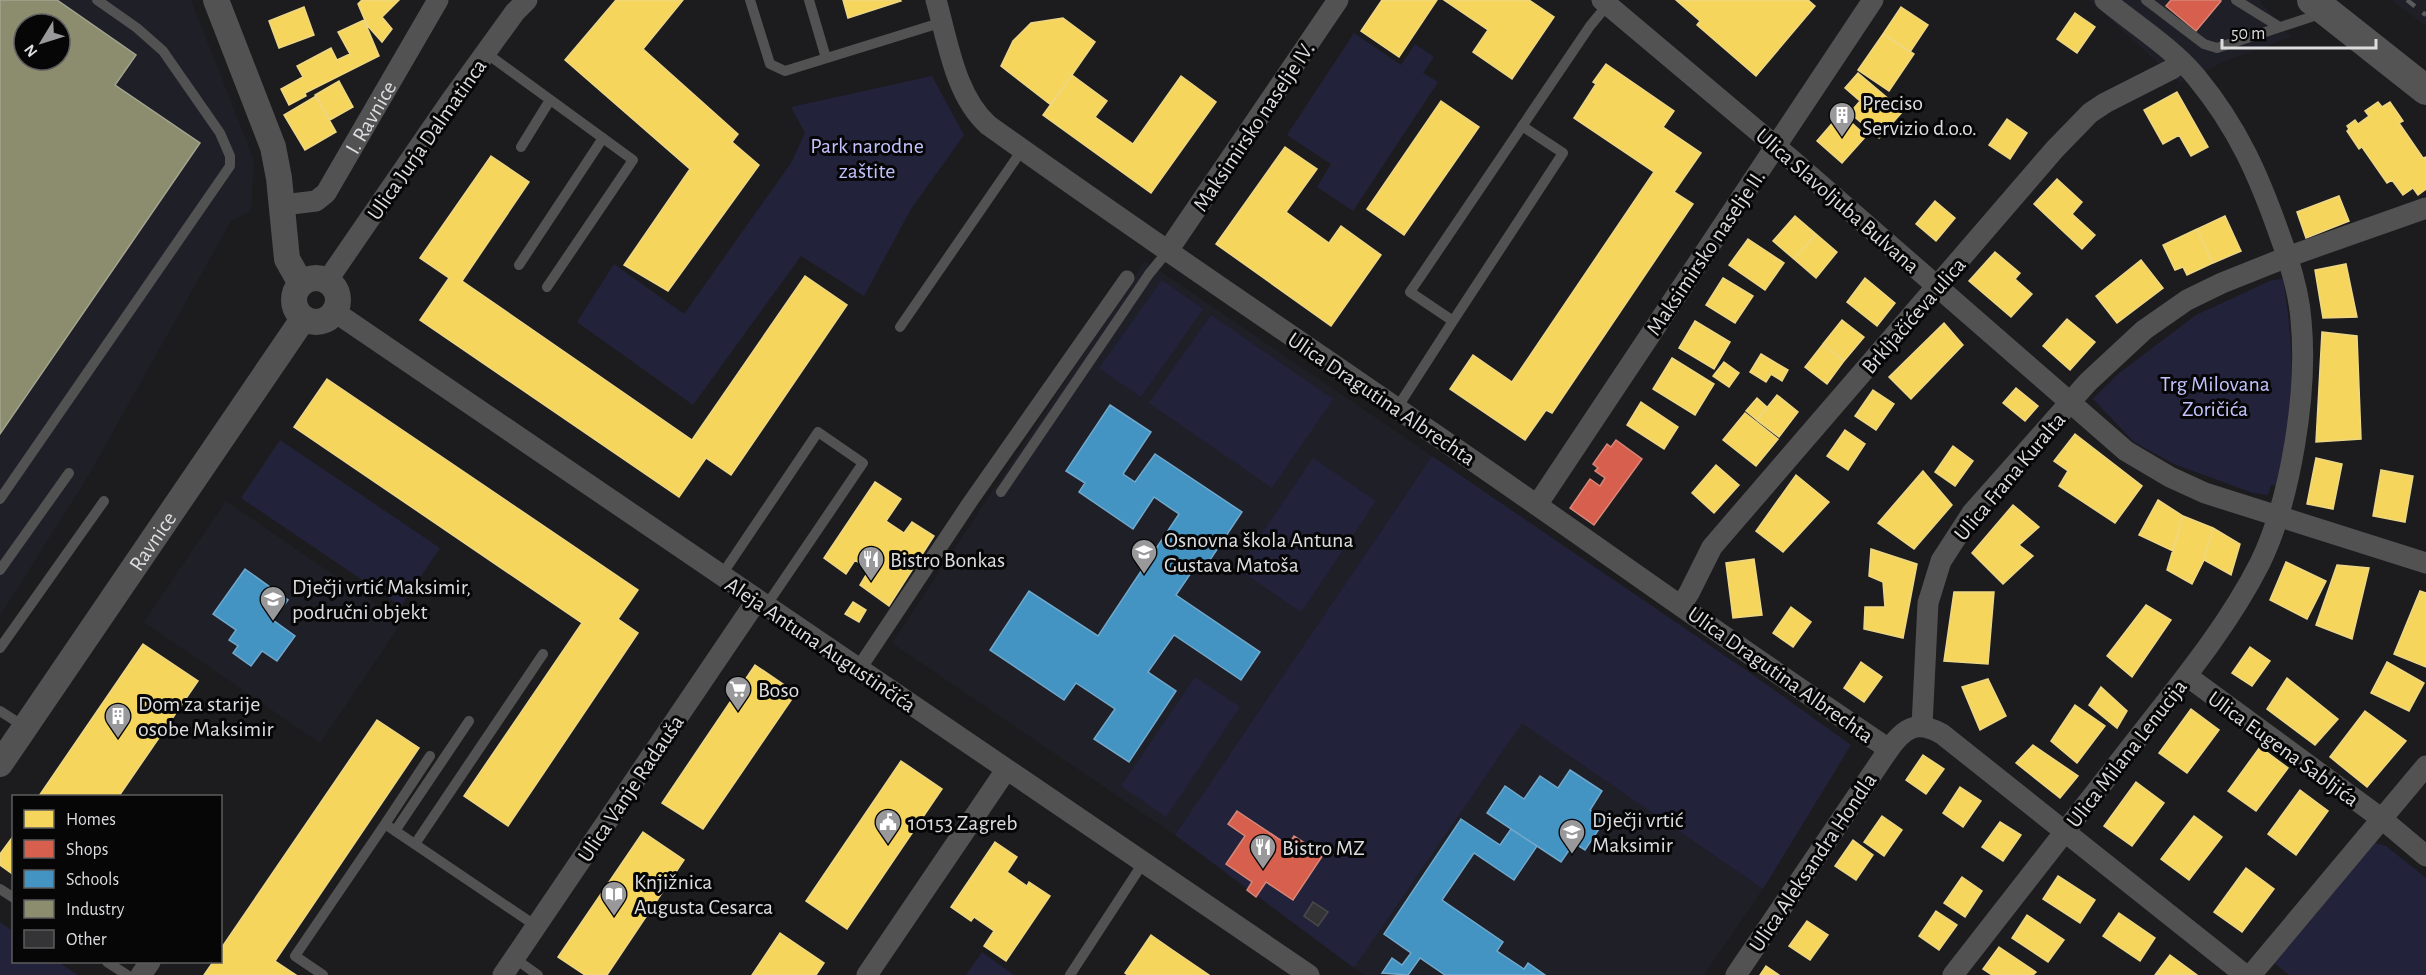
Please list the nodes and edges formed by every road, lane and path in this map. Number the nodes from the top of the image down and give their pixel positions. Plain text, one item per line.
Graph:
1 (97, 0) edge
2 (216, 0) edge
3 (438, 0) edge
4 (527, 0) edge
5 (750, 0) edge
6 (809, 0) edge
7 (936, 0) edge
8 (1338, 0) edge
9 (1873, 0) edge
10 (2104, 0) edge
11 (2146, 0) edge
12 (2236, 0) edge
13 (1607, 2) edge
14 (2319, 6) edge
15 (943, 22) junction
16 (2278, 26) junction
17 (486, 53) junction
18 (826, 58) junction
19 (2181, 61) junction
20 (2426, 90) edge
21 (550, 100) junction
22 (1522, 126) junction
23 (603, 138) junction
24 (1775, 146) junction
25 (521, 147) dead end
26 (1022, 150) junction
27 (283, 205) junction
28 (2426, 208) edge
29 (1167, 252) junction
30 (2288, 257) junction
31 (519, 265) dead end
32 (1127, 278) dead end
33 (327, 281) junction
34 (301, 284) junction
35 (1938, 286) junction
36 (547, 287) dead end
37 (335, 312) junction
38 (303, 319) junction
39 (1453, 321) junction
40 (900, 327) dead end
41 (2070, 402) junction
42 (1397, 408) junction
43 (69, 473) dead end
44 (1001, 492) dead end
45 (0, 499) edge
46 (104, 501) dead end
47 (1537, 505) junction
48 (2277, 517) junction
49 (2426, 563) edge
50 (0, 570) edge
51 (721, 576) junction
52 (761, 603) junction
53 (1681, 605) junction
54 (0, 648) edge
55 (543, 654) dead end
56 (858, 670) junction
57 (2187, 676) junction
58 (0, 711) edge
59 (469, 721) dead end
60 (1922, 726) junction
61 (25, 727) junction
62 (1889, 749) junction
63 (430, 756) dead end
64 (0, 764) edge
65 (2426, 766) edge
66 (1006, 770) junction
67 (2382, 819) junction
68 (385, 824) junction
69 (395, 831) junction
70 (2065, 832) junction
71 (415, 844) junction
72 (2426, 856) edge
73 (1143, 863) junction
74 (536, 927) junction
75 (109, 963) edge
76 (508, 970) edge
77 (127, 975) edge
78 (323, 975) edge
79 (538, 975) edge
80 (867, 975) edge
81 (1070, 975) edge
82 (1309, 975) edge
83 (1736, 975) edge
84 (1953, 975) edge
85 (2245, 975) edge
86 (2251, 975) edge

1 - 45 lane
2 - 27 street
3 - 27 street, I. Ravnice
4 - 17 street, Ulica Jurja Dalmatinca
5 - 18 lane
6 - 18 lane
7 - 15 street, Ulica Dragutina Albrechta
8 - 29 street, Maksimirsko naselje IV.
9 - 24 street, Maksimirsko naselje II.
10 - 19 street
11 - 16 lane
12 - 16 lane
13 - 22 lane
13 - 24 street, Ulica Slavoljuba Bulvana
14 - 16 lane
14 - 20 main road
15 - 18 lane
15 - 26 street, Ulica Dragutina Albrechta
17 - 21 lane
17 - 33 street, Ulica Jurja Dalmatinca
19 - 30 street
19 - 35 street, Brkljačićeva ulica
21 - 23 lane
21 - 25 lane
22 - 39 lane
22 - 39 lane
23 - 31 lane
23 - 36 lane
24 - 35 street, Ulica Slavoljuba Bulvana
24 - 47 street, Maksimirsko naselje II.
26 - 29 street, Ulica Dragutina Albrechta
26 - 40 lane
27 - 34 street
28 - 30 street
29 - 42 street, Ulica Dragutina Albrechta
29 - 44 lane
30 - 41 street
30 - 48 street
32 - 56 street
33 - 34 street
33 - 37 street
34 - 38 street
35 - 41 street, Ulica Slavoljuba Bulvana
35 - 53 street, Brkljačićeva ulica
37 - 38 street
37 - 51 street, Aleja Antuna Augustinčića
38 - 61 street, Ravnice
39 - 42 lane
41 - 48 street
41 - 60 street, Ulica Frana Kuralta
42 - 47 street, Ulica Dragutina Albrechta
43 - 50 lane
46 - 54 lane
47 - 53 street, Ulica Dragutina Albrechta
48 - 49 street
48 - 57 street, Ulica Milana Lenucija
51 - 52 street, Aleja Antuna Augustinčića
51 - 52 lane
52 - 56 street, Aleja Antuna Augustinčića
52 - 74 street, Ulica Vanje Radauša
53 - 62 street, Ulica Dragutina Albrechta
55 - 71 lane
56 - 66 street, Aleja Antuna Augustinčića
57 - 67 street, Ulica Eugena Sabljića
57 - 70 street, Ulica Milana Lenucija
58 - 61 lane
59 - 69 lane
60 - 62 street, Ulica Aleksandra Hondla
60 - 70 street
61 - 64 street, Ravnice
62 - 83 street, Ulica Aleksandra Hondla
63 - 68 lane
65 - 67 street
66 - 73 street, Aleja Antuna Augustinčića
66 - 80 street
67 - 72 street, Ulica Eugena Sabljića
67 - 86 street
68 - 69 lane
68 - 78 lane
69 - 71 lane
70 - 84 street, Ulica Milana Lenucija
70 - 85 street
71 - 74 lane
73 - 81 lane
73 - 82 street, Aleja Antuna Augustinčića
74 - 76 street, Ulica Vanje Radauša
75 - 77 lane
76 - 79 lane

